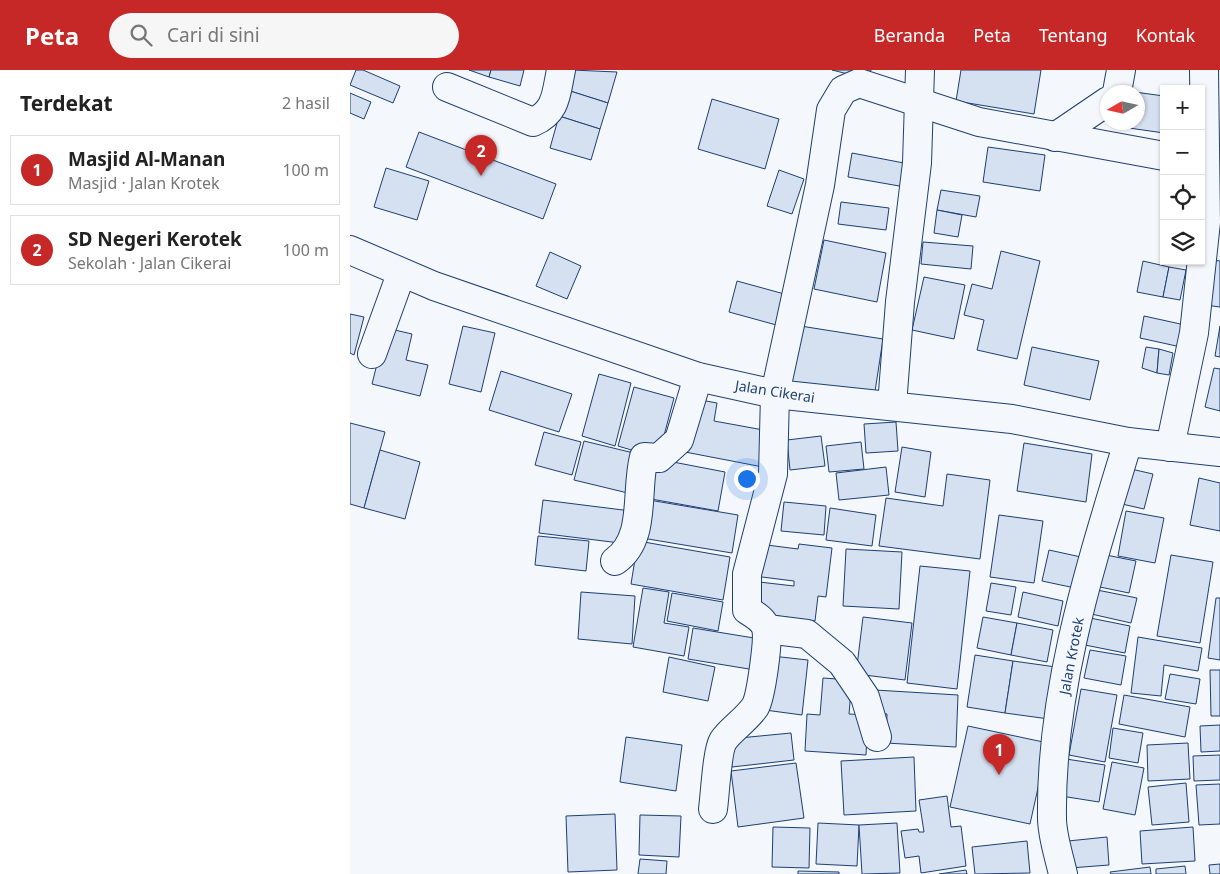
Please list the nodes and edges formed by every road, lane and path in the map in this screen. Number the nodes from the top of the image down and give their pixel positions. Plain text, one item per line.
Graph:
1 (561, 70) edge
2 (920, 70) edge
3 (1121, 70) edge
4 (1204, 70) edge
5 (1118, 85) edge
6 (447, 87) dead end
7 (920, 102) junction
8 (1100, 106) edge
9 (1203, 130) edge
10 (1055, 137) junction
11 (1160, 155) edge
12 (1204, 175) edge
13 (350, 250) edge
14 (401, 274) junction
15 (372, 354) dead end
16 (698, 377) junction
17 (775, 394) junction
18 (892, 405) junction
19 (1128, 442) junction
20 (1170, 447) junction
21 (1220, 452) edge
22 (615, 561) dead end
23 (766, 629) junction
24 (876, 737) dead end
25 (713, 809) dead end
26 (1062, 874) edge

1 - 6 street
2 - 7 street
3 - 5 street
4 - 9 street
7 - 10 street
7 - 17 street
7 - 18 street
8 - 10 street
10 - 11 street
12 - 20 street
13 - 14 street, Jalan Cikerai
14 - 15 street
14 - 16 street, Jalan Cikerai
16 - 17 street, Jalan Cikerai
16 - 22 street
17 - 18 street, Jalan Cikerai
17 - 23 street
18 - 19 street, Jalan Cikerai
19 - 20 street, Jalan Cikerai
19 - 26 street, Jalan Krotek
20 - 21 street, Jalan Cikerai
23 - 24 street
23 - 25 street

